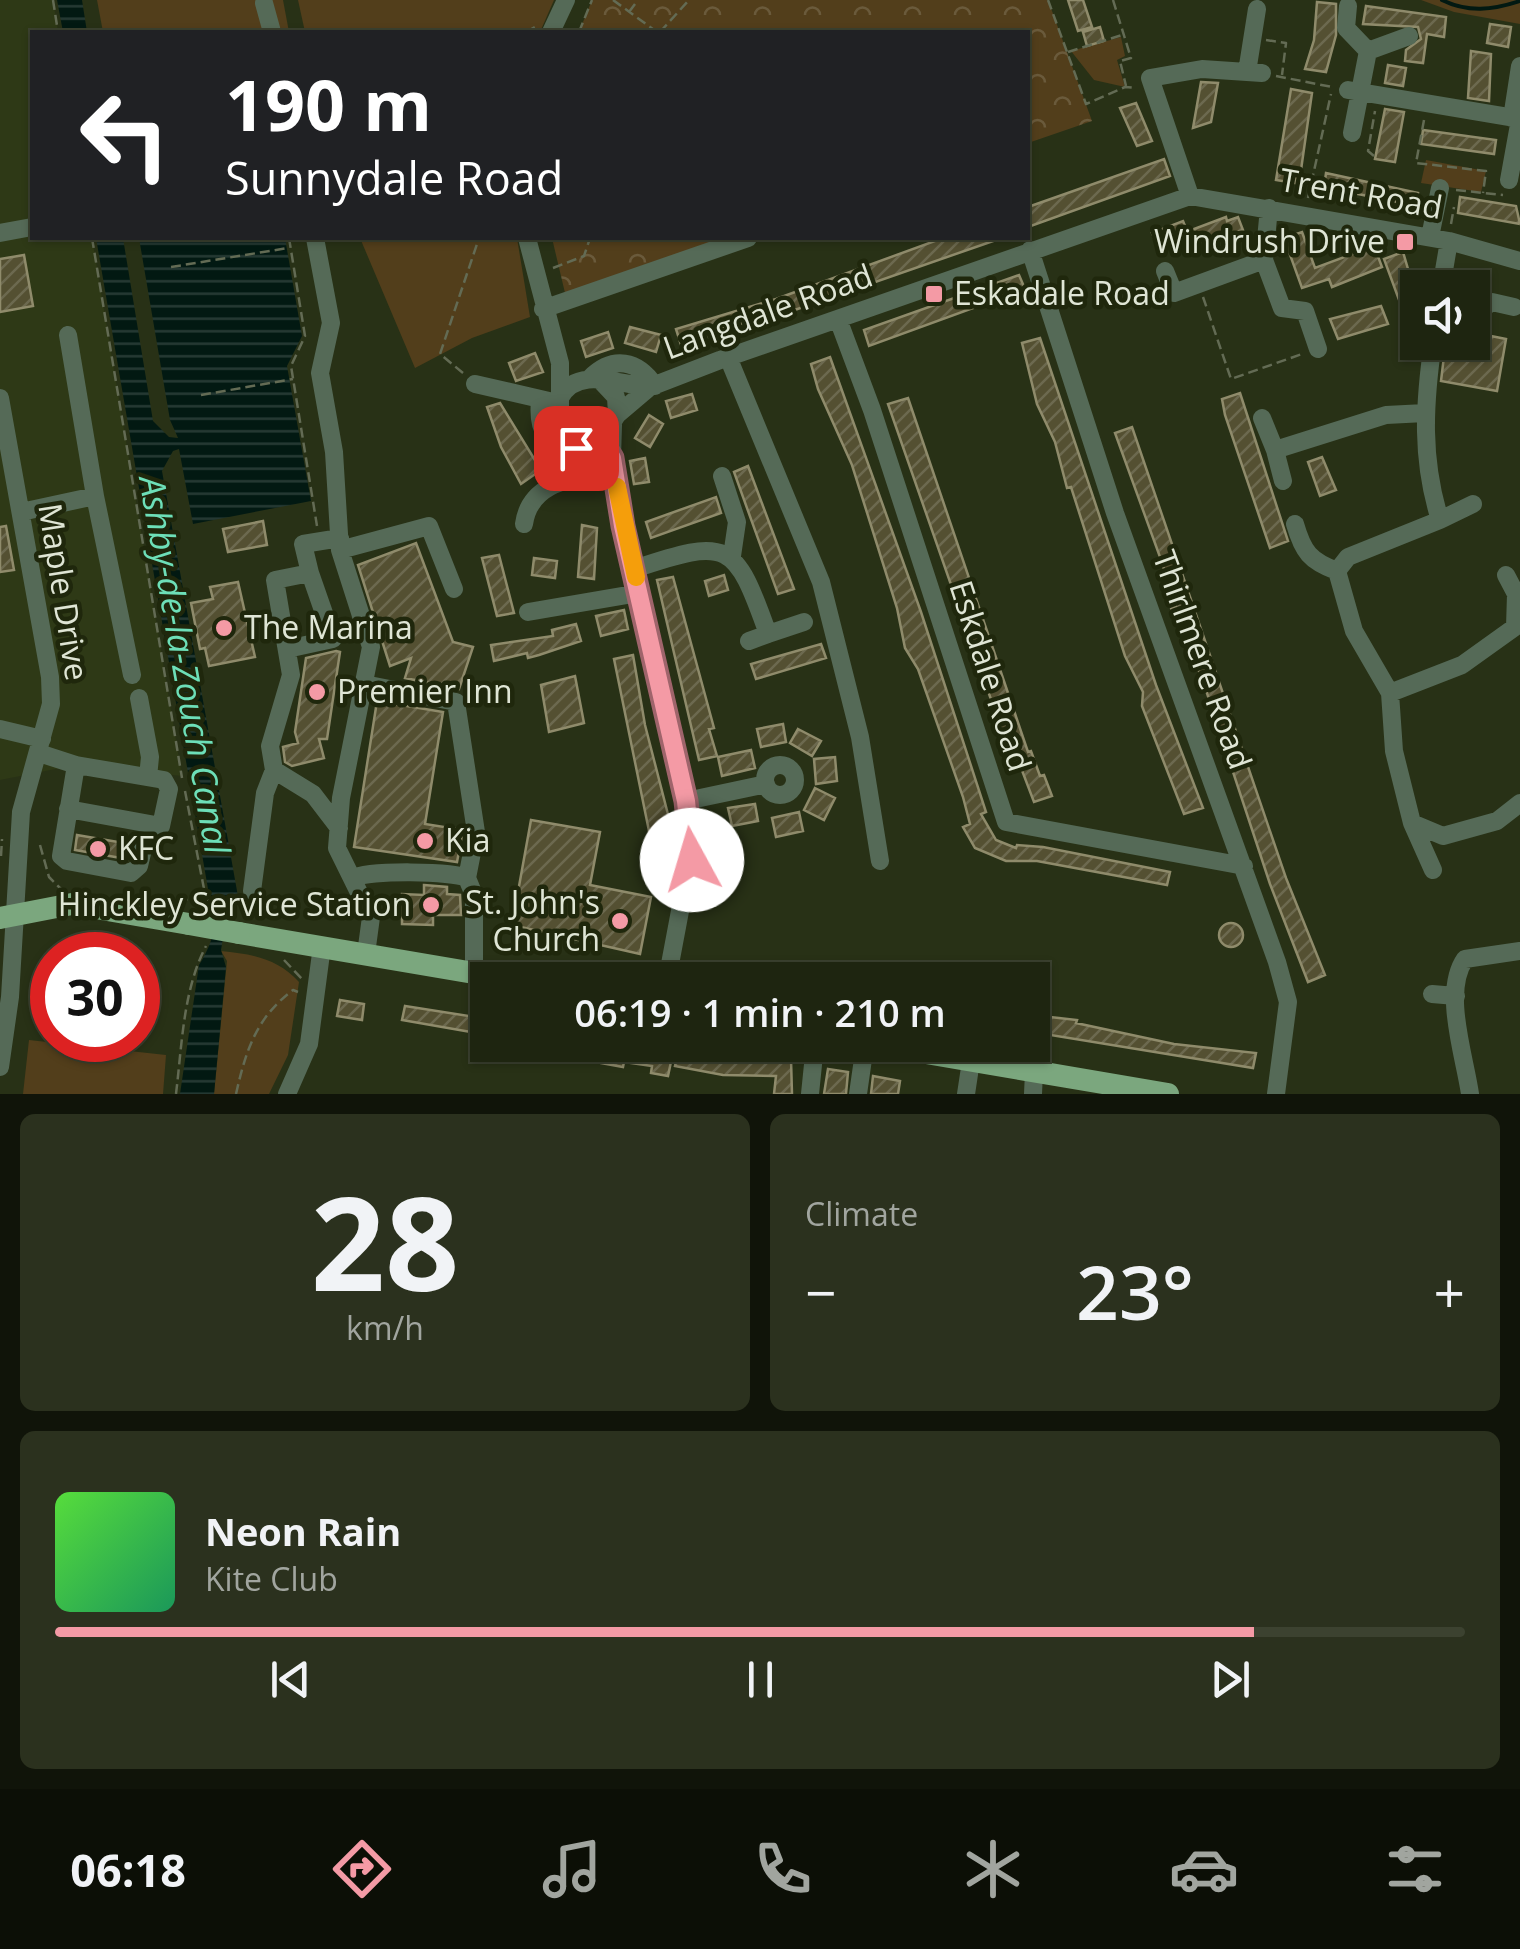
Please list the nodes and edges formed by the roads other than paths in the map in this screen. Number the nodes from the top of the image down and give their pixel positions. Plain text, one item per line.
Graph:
1 (566, 0) edge
2 (264, 3) dead end
3 (1348, 6) dead end
4 (1257, 10) dead end
5 (271, 30) edge
6 (552, 30) edge
7 (1409, 36) dead end
8 (1376, 48) junction
9 (1520, 66) edge
10 (1355, 91) junction
11 (1516, 118) edge
12 (1352, 134) dead end
13 (1440, 188) dead end
14 (1508, 188) road end
15 (1190, 196) junction
16 (1269, 208) junction
17 (30, 227) edge
18 (0, 233) edge
19 (1440, 239) junction
20 (315, 240) edge
21 (529, 240) edge
22 (742, 240) edge
23 (1030, 250) junction
24 (1264, 260) junction
25 (1520, 261) edge
26 (1441, 270) edge
27 (1165, 271) dead end
28 (1490, 303) edge
29 (1514, 307) dead end
30 (543, 309) junction
31 (838, 319) junction
32 (68, 335) dead end
33 (1318, 349) road end
34 (728, 358) junction
35 (1431, 360) edge
36 (560, 362) junction
37 (589, 380) junction
38 (476, 384) road end
39 (652, 387) junction
40 (0, 398) edge
41 (553, 401) junction
42 (1425, 413) junction
43 (1262, 418) dead end
44 (605, 428) junction
45 (1275, 450) junction
46 (6, 463) edge
47 (613, 464) junction
48 (722, 476) dead end
49 (1284, 481) dead end
50 (95, 496) junction
51 (1473, 504) dead end
52 (21, 512) junction
53 (1440, 520) junction
54 (524, 524) dead end
55 (1295, 524) dead end
56 (340, 544) junction
57 (732, 556) junction
58 (634, 568) junction
59 (1337, 571) junction
60 (310, 572) junction
61 (1506, 575) dead end
62 (454, 589) dead end
63 (639, 593) junction
64 (528, 612) dead end
65 (804, 622) dead end
66 (1518, 628) edge
67 (768, 634) junction
68 (749, 640) dead end
69 (286, 649) junction
70 (132, 675) dead end
71 (364, 684) junction
72 (1390, 693) junction
73 (139, 698) dead end
74 (0, 730) edge
75 (40, 746) junction
76 (76, 765) junction
77 (274, 770) junction
78 (148, 777) junction
79 (766, 784) dead end
80 (686, 801) junction
81 (1520, 802) edge
82 (68, 809) junction
83 (1412, 823) junction
84 (161, 826) junction
85 (339, 828) junction
86 (880, 860) dead end
87 (1244, 866) junction
88 (1432, 870) dead end
89 (354, 878) junction
90 (467, 878) junction
91 (252, 890) dead end
92 (7, 915) edge
93 (322, 946) junction
94 (1520, 951) edge
95 (366, 954) junction
96 (474, 962) edge
97 (671, 962) edge
98 (470, 972) edge
99 (1457, 988) junction
100 (1432, 994) dead end
101 (813, 1062) edge
102 (863, 1062) edge
103 (971, 1062) edge
104 (974, 1062) edge
105 (0, 1067) edge
106 (1034, 1083) edge
107 (287, 1094) edge
108 (810, 1094) edge
109 (858, 1094) edge
110 (966, 1094) edge
111 (1168, 1094) edge
112 (1276, 1094) edge
113 (1470, 1094) edge

1 - 6 street
2 - 5 street
3 - 8 street
4 - 15 street
7 - 8 street
8 - 10 street
9 - 11 street
10 - 11 street
10 - 12 street
11 - 14 street
13 - 19 street
15 - 16 street, Trent Road
15 - 23 street, Langdale Road
16 - 19 street, Trent Road
16 - 24 street
17 - 18 street
19 - 25 street, Trent Road
19 - 26 street
20 - 56 street
21 - 30 street
22 - 30 street
23 - 31 street, Langdale Road
23 - 87 street, Thirlmere Road
24 - 27 street
24 - 33 street
28 - 29 street
30 - 36 street
31 - 34 street, Langdale Road
31 - 87 street, Eskdale Road
32 - 50 street
34 - 39 street, Langdale Road
34 - 86 street
35 - 42 street
36 - 37 street
36 - 41 street
37 - 39 street, Langdale Road
37 - 41 street
37 - 44 street
38 - 41 street
39 - 44 street, Langdale Road
40 - 46 street, Maple Drive
41 - 44 street
42 - 45 street
42 - 53 street
43 - 45 street
44 - 47 street
45 - 49 street
46 - 52 street, Maple Drive
47 - 54 street
47 - 58 street
48 - 57 street
50 - 52 street
50 - 70 street
51 - 53 street
52 - 75 street, Maple Drive
53 - 59 street
55 - 59 street
56 - 60 street
56 - 62 street
56 - 71 street
57 - 58 street
57 - 67 street
58 - 63 street
59 - 72 street
60 - 69 street
60 - 69 street
61 - 66 street
63 - 64 street
63 - 80 street
65 - 67 street
66 - 72 street
67 - 68 street
69 - 77 street
71 - 85 street
71 - 90 street
72 - 83 street
73 - 78 street
74 - 75 street
75 - 76 street
75 - 92 street, Maple Drive
76 - 78 street
76 - 82 street
77 - 85 street
77 - 91 street
78 - 84 street
79 - 80 street
80 - 97 street
81 - 83 street
82 - 84 street
82 - 84 street
83 - 88 street
85 - 89 street
87 - 112 street, Thirlmere Road
89 - 90 street
89 - 95 street
90 - 96 street
92 - 93 main road, bridge
92 - 105 street, Maple Drive
93 - 95 main road
93 - 107 street
94 - 99 street
95 - 98 main road
99 - 100 street
99 - 113 street
101 - 108 street
102 - 109 street
103 - 110 street
104 - 106 main road
106 - 111 main road

